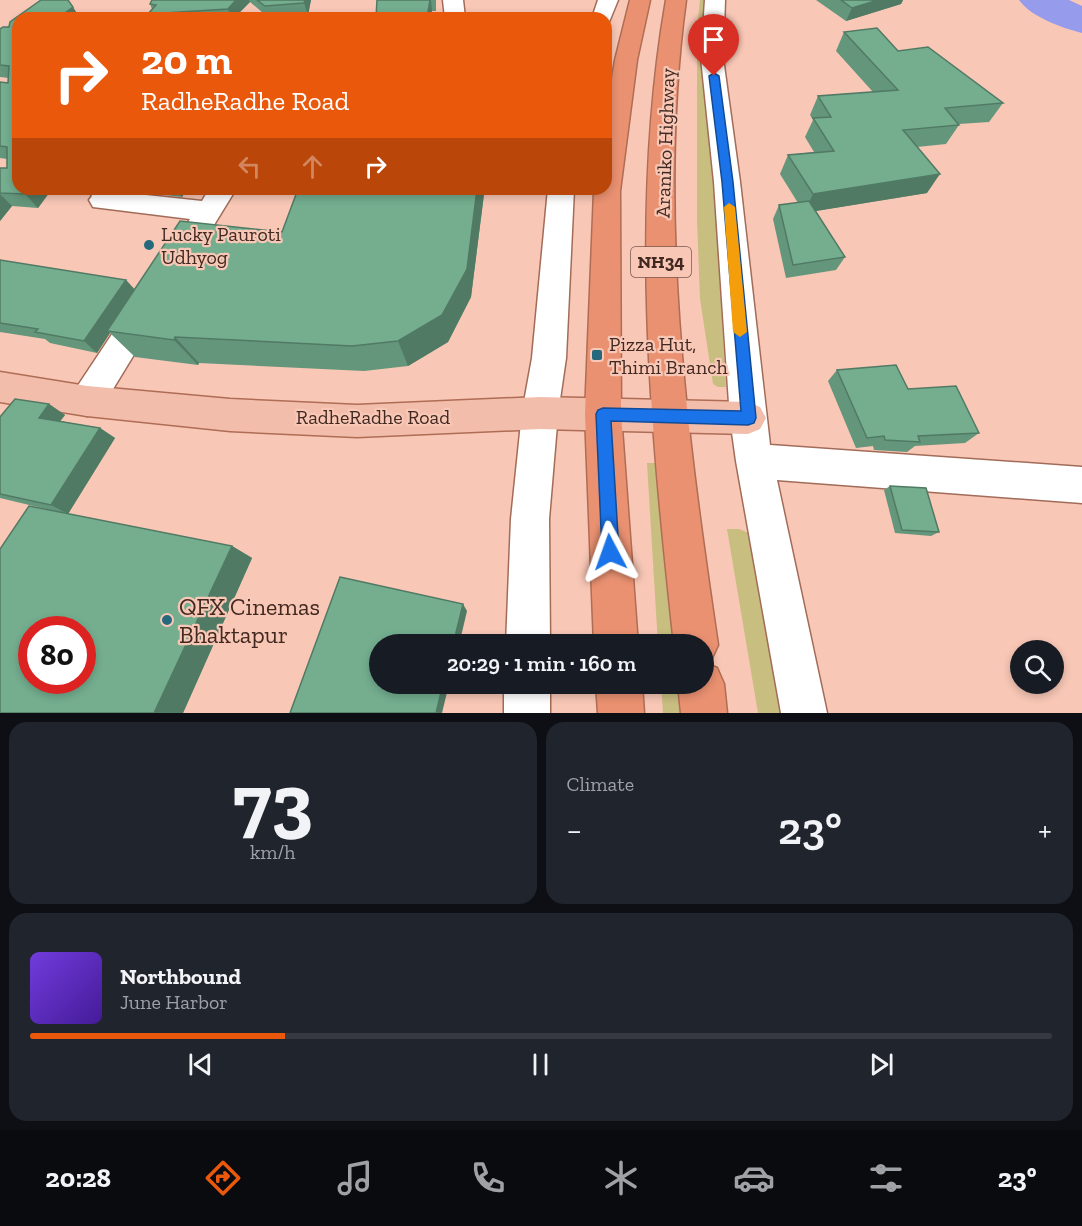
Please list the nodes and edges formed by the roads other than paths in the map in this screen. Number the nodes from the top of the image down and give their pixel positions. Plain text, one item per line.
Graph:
1 (640, 0) edge
2 (676, 0) edge
3 (714, 0) edge
4 (612, 157) edge
5 (106, 195) edge
6 (561, 195) edge
7 (607, 195) edge
8 (216, 200) edge
9 (0, 387) edge
10 (87, 401) junction
11 (540, 413) junction
12 (603, 414) junction
13 (672, 417) junction
14 (748, 418) junction
15 (754, 461) junction
16 (1082, 485) edge
17 (528, 634) edge
18 (615, 634) edge
19 (695, 634) edge
20 (527, 694) edge
21 (620, 694) edge
22 (701, 694) edge
23 (527, 713) edge
24 (621, 713) edge
25 (704, 713) edge
26 (804, 713) edge

1 - 4 highway, NH34
2 - 13 highway, Araniko Highway / NH34
3 - 14 street
5 - 8 street
6 - 11 street
7 - 12 highway, NH34
8 - 10 street
9 - 10 main road, RadheRadhe Road
10 - 11 main road, RadheRadhe Road
11 - 12 main road, RadheRadhe Road
11 - 17 street
12 - 13 main road, RadheRadhe Road
12 - 18 highway, NH34
13 - 14 main road, RadheRadhe Road
13 - 19 highway, Araniko Highway / NH34
14 - 15 street
15 - 16 street
15 - 26 street
20 - 23 street
21 - 24 highway
22 - 25 highway

